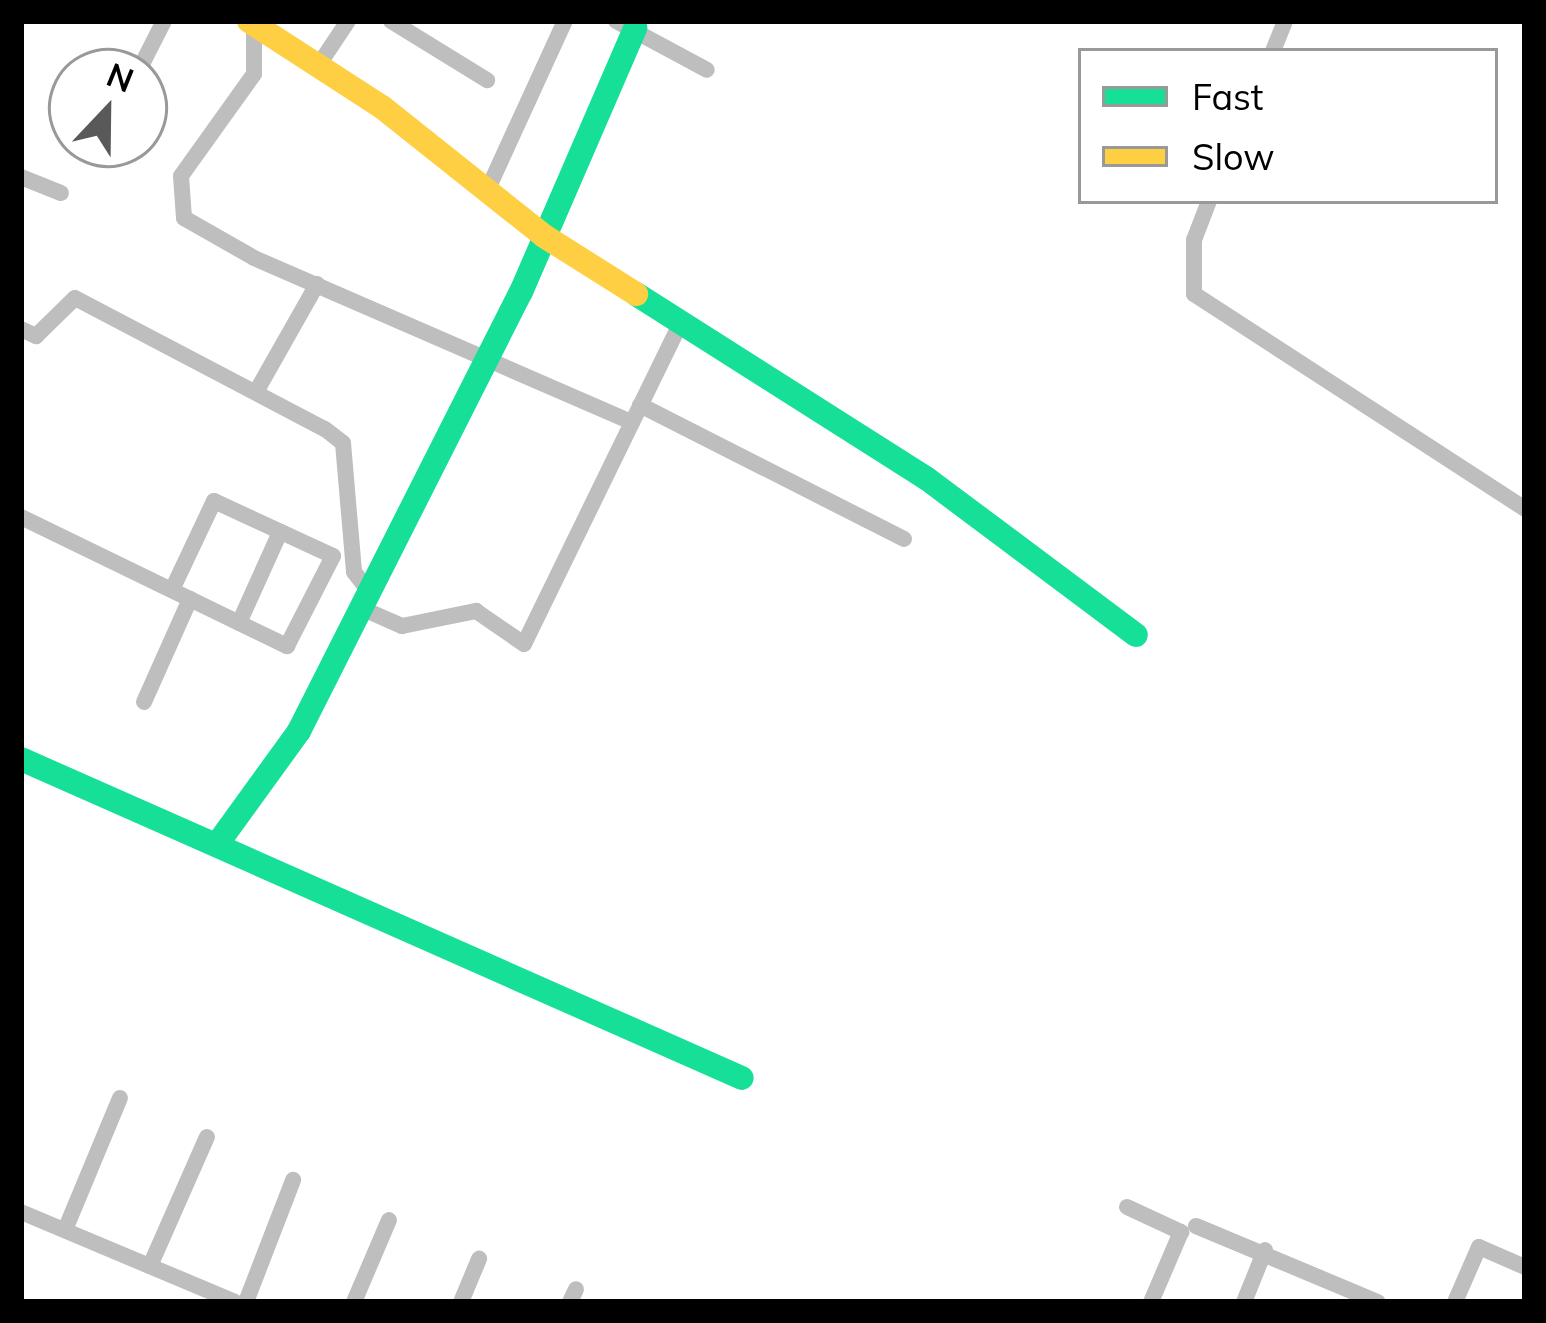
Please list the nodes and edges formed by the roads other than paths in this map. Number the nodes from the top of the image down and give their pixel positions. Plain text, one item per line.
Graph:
1 (164, 21) edge
2 (348, 21) edge
3 (392, 21) edge
4 (566, 21) edge
5 (252, 22) edge
6 (625, 25) edge
7 (150, 48) edge
8 (320, 63) junction
9 (707, 70) dead end
10 (487, 80) dead end
11 (21, 177) edge
12 (487, 191) junction
13 (61, 193) dead end
14 (1207, 204) edge
15 (544, 236) junction
16 (317, 284) junction
17 (681, 322) junction
18 (21, 329) edge
19 (485, 364) junction
20 (256, 392) junction
21 (636, 414) junction
22 (1525, 509) edge
23 (21, 517) edge
24 (280, 532) junction
25 (904, 539) dead end
26 (172, 590) junction
27 (190, 599) junction
28 (365, 600) junction
29 (239, 623) junction
30 (1136, 635) dead end
31 (144, 702) dead end
32 (21, 758) edge
33 (218, 843) junction
34 (742, 1078) dead end
35 (120, 1099) dead end
36 (207, 1137) dead end
37 (293, 1180) dead end
38 (1127, 1207) dead end
39 (21, 1211) edge
40 (389, 1220) dead end
41 (1196, 1226) dead end
42 (65, 1230) junction
43 (1265, 1250) junction
44 (479, 1259) dead end
45 (150, 1266) junction
46 (1525, 1267) edge
47 (1352, 1296) edge
48 (235, 1302) edge
49 (246, 1302) edge
50 (354, 1302) edge
51 (461, 1302) edge
52 (1151, 1302) edge
53 (1244, 1302) edge
54 (1378, 1302) edge
55 (1455, 1302) edge

1 - 7 street
2 - 8 street
3 - 10 street
4 - 12 street
5 - 8 street
5 - 16 street
6 - 9 street
6 - 15 street
8 - 12 street
11 - 13 street
12 - 15 street
14 - 22 street
15 - 17 street
15 - 19 street
16 - 19 street
16 - 20 street
17 - 21 street
17 - 30 street
18 - 20 street
19 - 21 street
19 - 28 street
20 - 28 street
21 - 25 street
21 - 28 street
23 - 26 street
24 - 26 street
24 - 29 street
24 - 29 street
26 - 27 street
27 - 29 street
27 - 31 street
28 - 33 street
32 - 33 street
33 - 34 street
35 - 42 street
36 - 45 street
37 - 49 street
38 - 52 street
39 - 42 street
40 - 50 street
41 - 43 street
42 - 45 street
43 - 47 street
43 - 53 street
44 - 51 street
45 - 48 street
46 - 55 street
47 - 54 street

